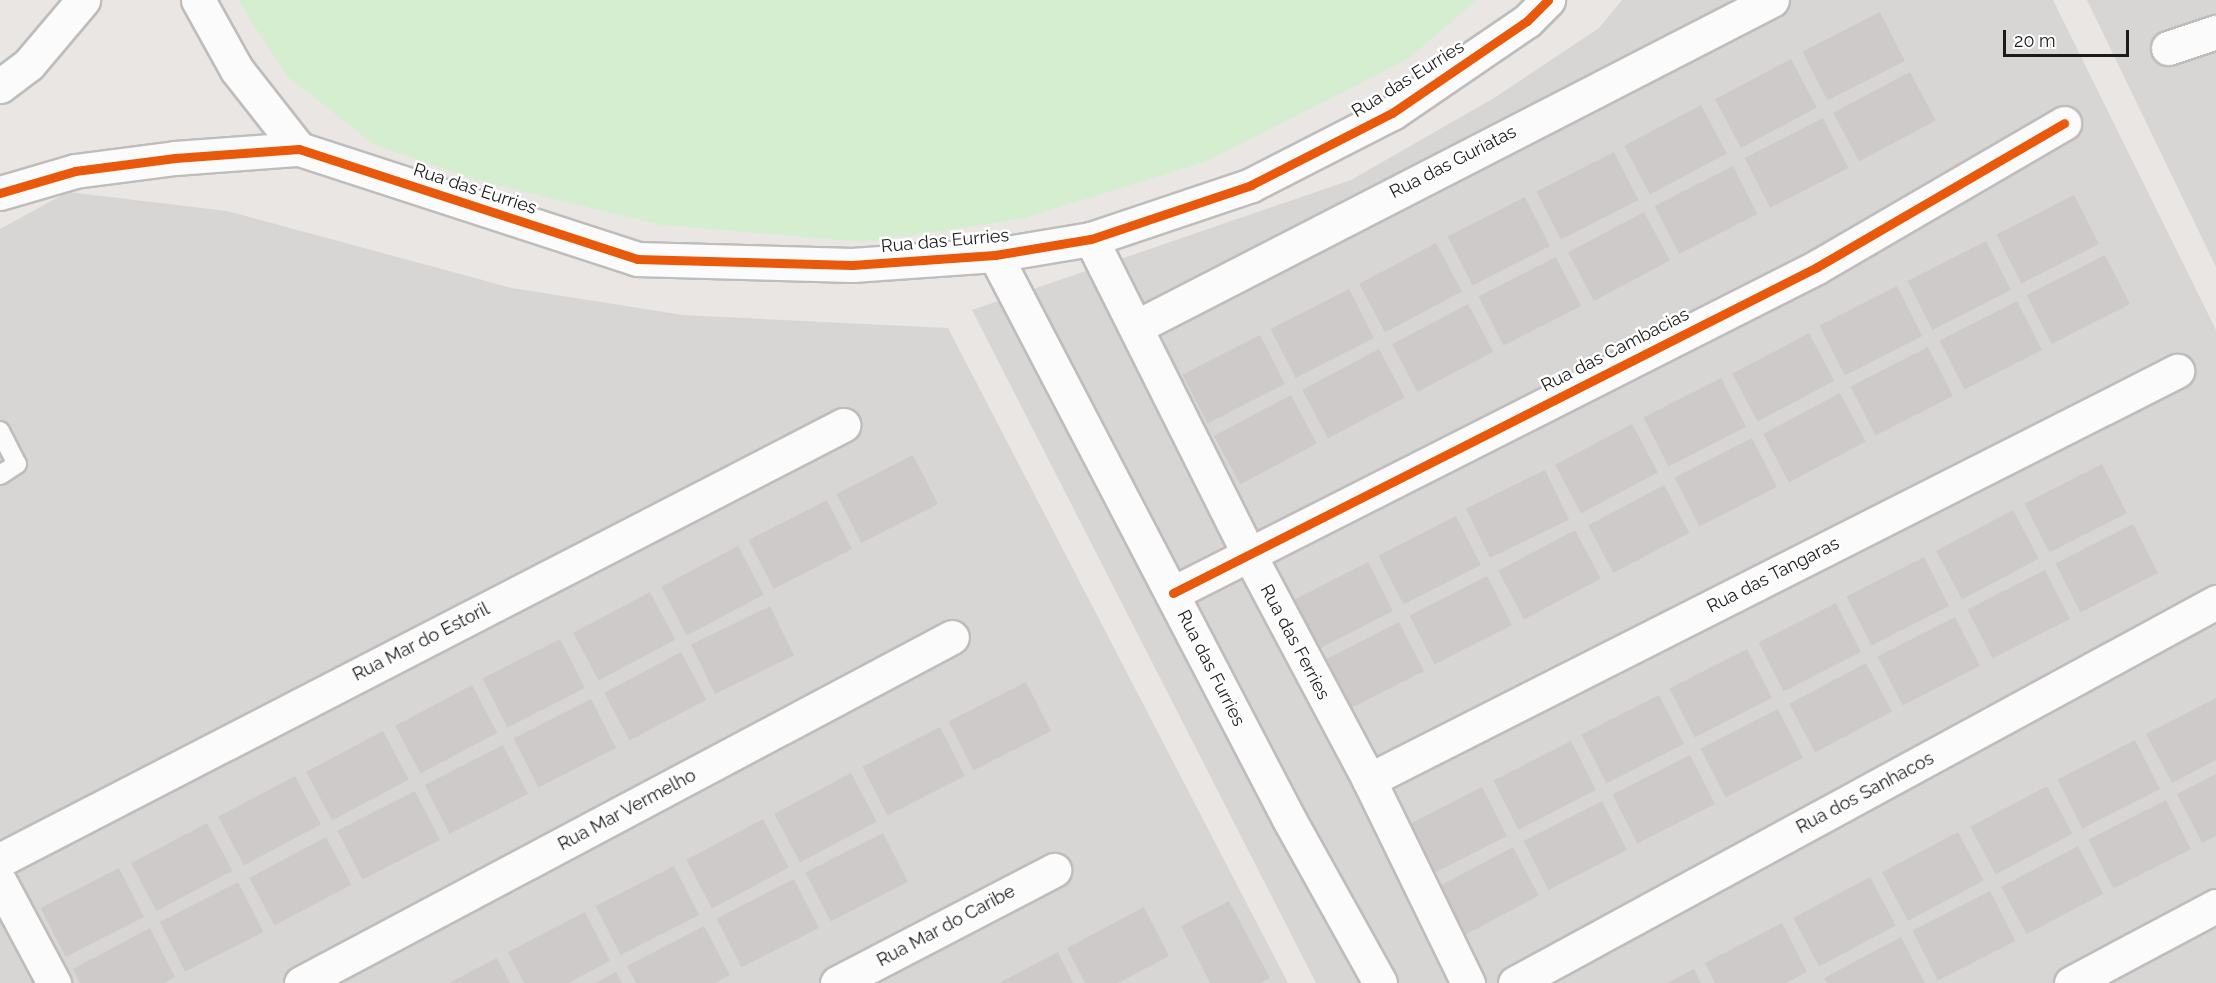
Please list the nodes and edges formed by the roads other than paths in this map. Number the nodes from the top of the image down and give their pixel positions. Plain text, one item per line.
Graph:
1 (83, 0) edge
2 (198, 0) edge
3 (1548, 0) edge
4 (1772, 0) edge
5 (2216, 32) edge
6 (2168, 48) dead end
7 (0, 86) edge
8 (2064, 123) dead end
9 (299, 149) junction
10 (0, 193) edge
11 (1091, 238) junction
12 (995, 255) junction
13 (1129, 314) junction
14 (2177, 371) dead end
15 (843, 425) dead end
16 (0, 431) edge
17 (0, 475) edge
18 (1250, 556) junction
19 (1173, 593) junction
20 (2216, 602) edge
21 (952, 637) dead end
22 (1369, 780) junction
23 (0, 860) edge
24 (1054, 870) dead end
25 (0, 882) edge
26 (2216, 906) edge
27 (54, 983) edge
28 (301, 983) edge
29 (837, 983) edge
30 (1380, 983) edge
31 (1468, 983) edge
32 (1515, 983) edge
33 (2071, 983) edge

1 - 7 street
2 - 9 street
3 - 11 street, Rua das Eurries
4 - 13 street, Rua das Guriatas
5 - 6 street
8 - 18 street, Rua das Cambacias
9 - 10 street
9 - 12 street, Rua das Eurries
11 - 12 street, Rua das Eurries
11 - 13 street, Rua das Ferries
12 - 19 street, Rua das Furries
13 - 18 street, Rua das Ferries
14 - 22 street, Rua das Tangaras
15 - 23 street, Rua Mar do Estoril
16 - 17 lane
18 - 19 street, Rua das Cambacias
18 - 22 street, Rua das Ferries
19 - 30 street, Rua das Furries
20 - 32 street, Rua dos Sanhacos
21 - 28 street, Rua Mar Vermelho
22 - 31 street, Rua das Ferries
24 - 29 street, Rua Mar do Caribe
25 - 27 street
26 - 33 street

